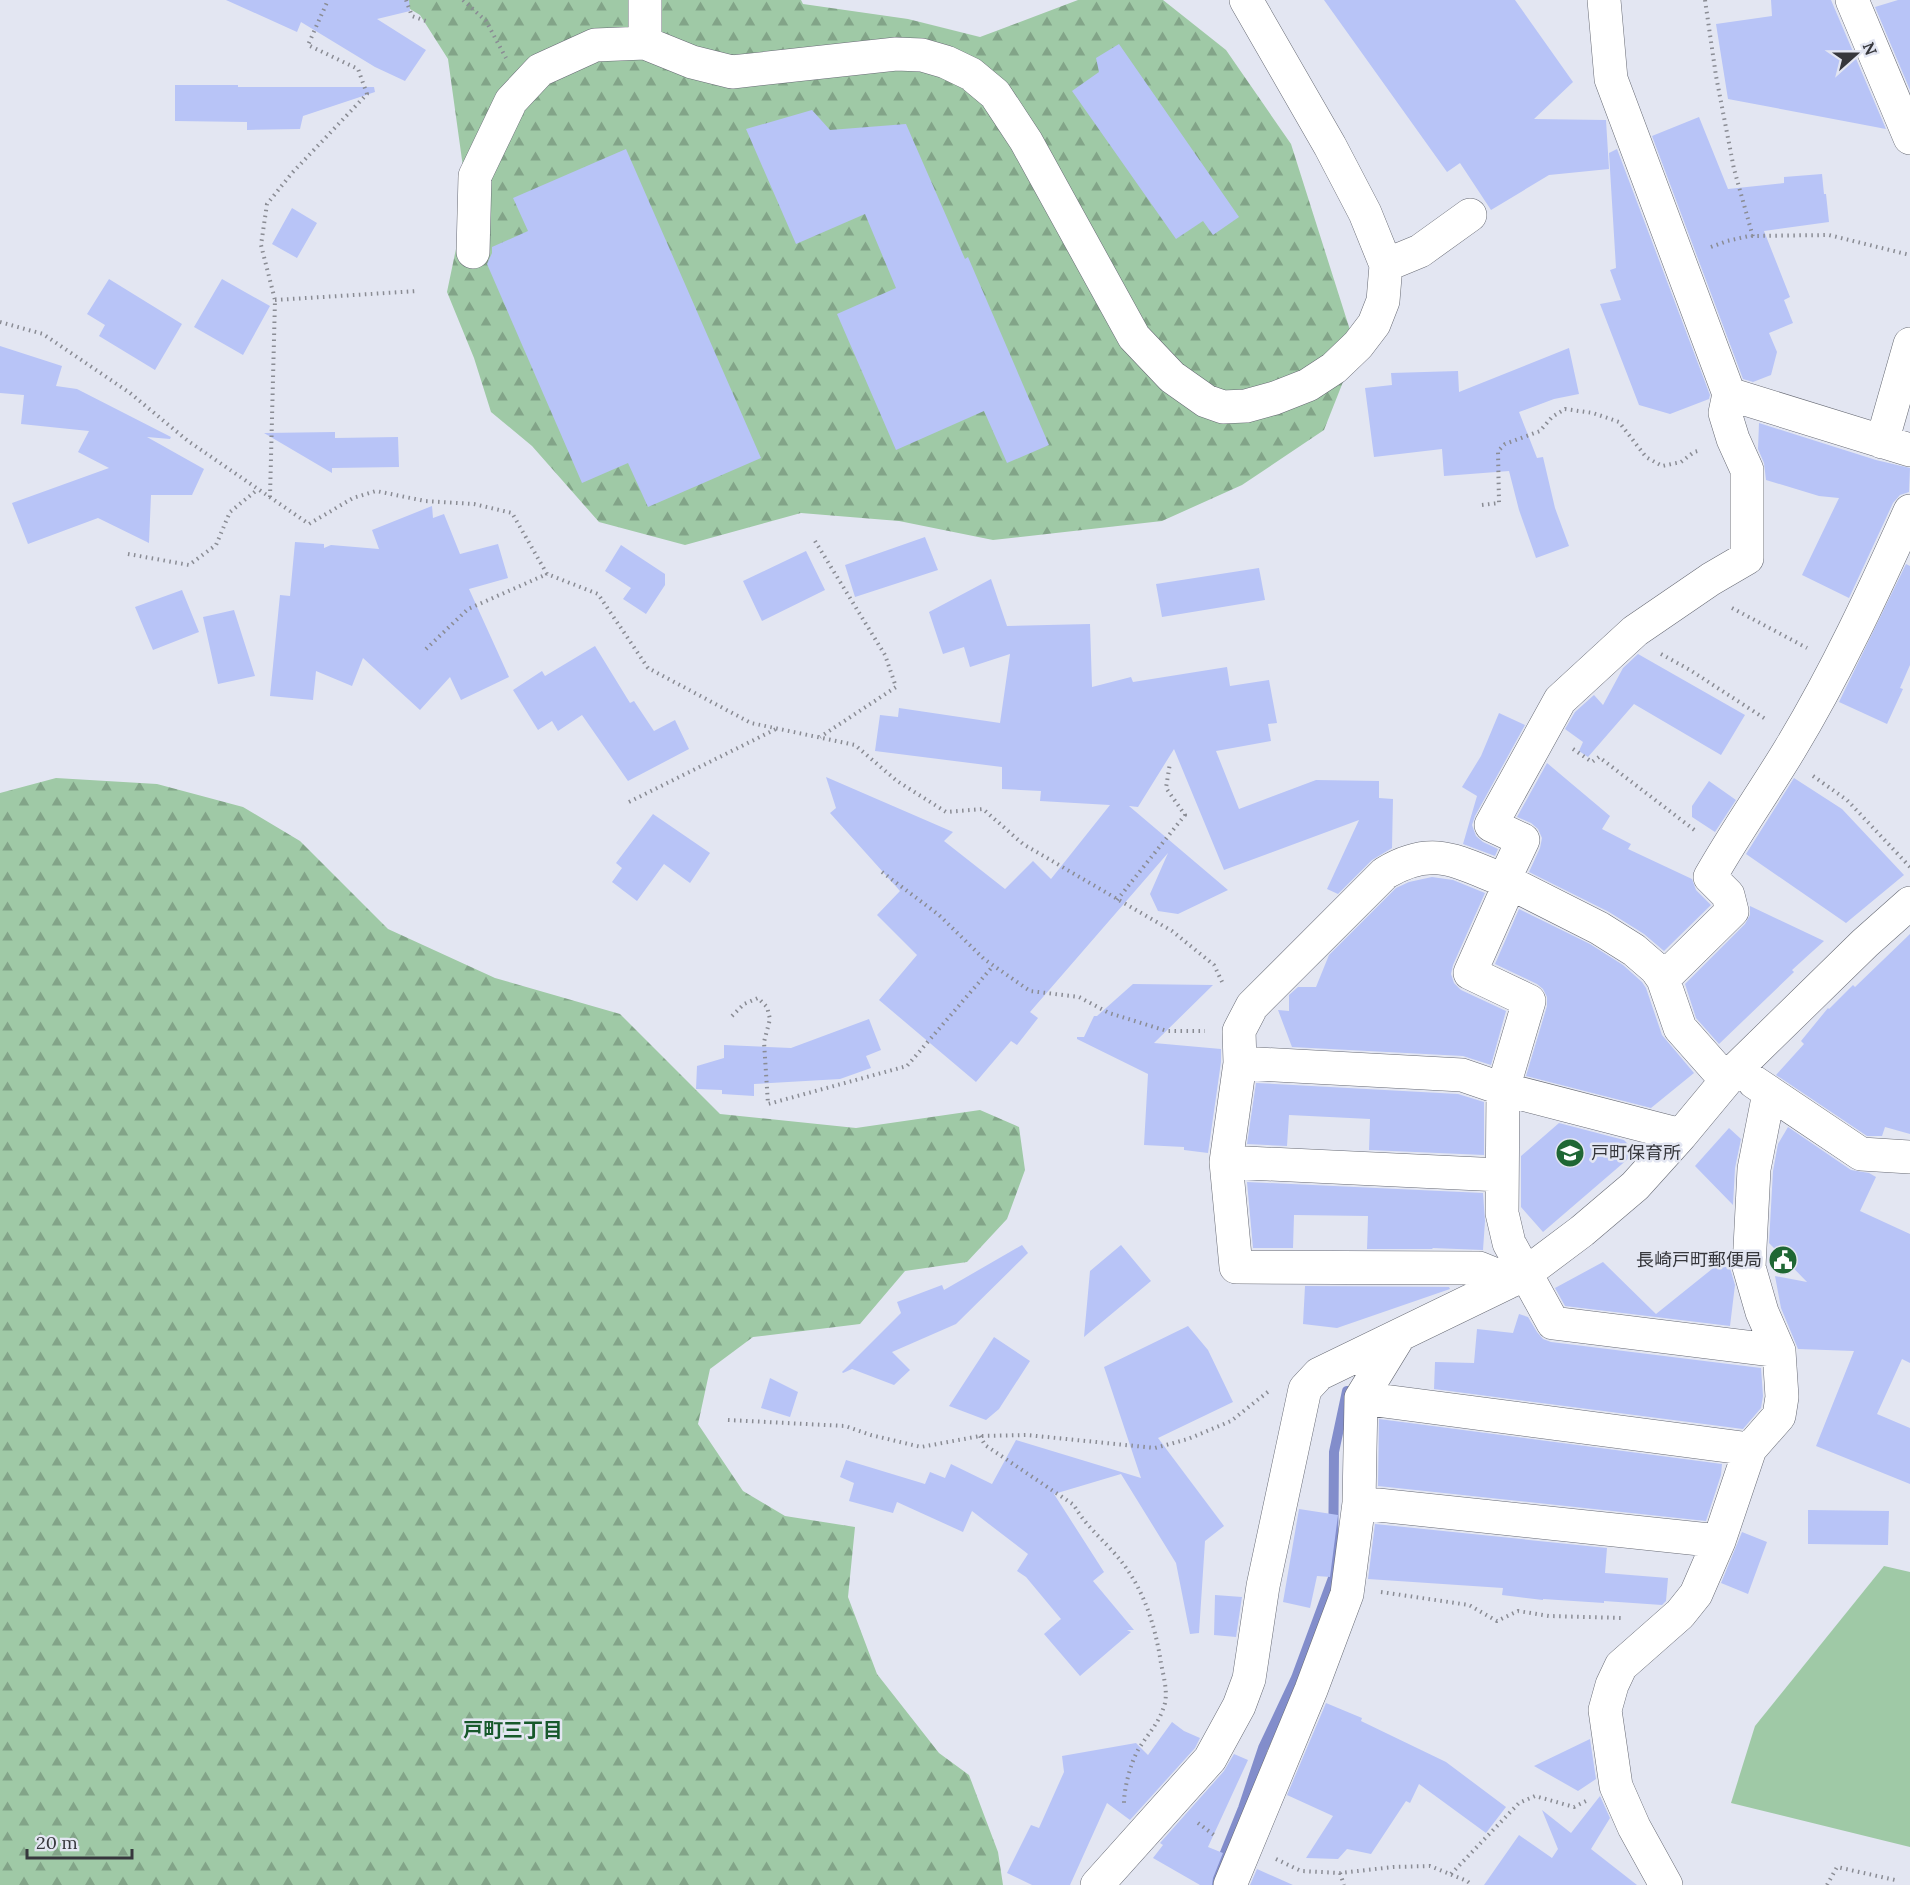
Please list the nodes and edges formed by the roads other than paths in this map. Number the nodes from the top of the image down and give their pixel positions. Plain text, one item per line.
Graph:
1 (645, 0) edge
2 (1246, 0) edge
3 (1604, 0) edge
4 (1852, 0) edge
5 (645, 44) junction
6 (1910, 138) edge
7 (1470, 215) dead end
8 (473, 252) dead end
9 (1386, 265) junction
10 (1910, 344) edge
11 (1729, 394) junction
12 (1896, 446) edge
13 (1910, 511) edge
14 (1507, 882) junction
15 (1910, 903) edge
16 (1663, 979) junction
17 (1240, 1040) junction
18 (1731, 1075) junction
19 (1503, 1089) junction
20 (1770, 1093) junction
21 (1681, 1135) junction
22 (1910, 1157) edge
23 (1226, 1162) junction
24 (1501, 1175) junction
25 (1519, 1277) junction
26 (1399, 1336) junction
27 (1779, 1351) junction
28 (1361, 1398) junction
29 (1750, 1449) junction
30 (1359, 1503) junction
31 (1719, 1541) junction
32 (1097, 1885) edge
33 (1230, 1885) edge
34 (1665, 1885) edge

1 - 5 street
2 - 9 street
3 - 11 street
4 - 6 street
5 - 8 street
5 - 9 street
7 - 9 street
10 - 12 street
11 - 12 street
11 - 14 street
13 - 16 street
14 - 16 street
14 - 17 street
14 - 19 street
15 - 18 street
16 - 18 street
17 - 19 street
17 - 23 street
18 - 20 street
18 - 21 street
19 - 21 street
19 - 24 street
20 - 22 street
20 - 27 street
21 - 25 street
23 - 24 street
23 - 25 street
24 - 25 street
25 - 26 street
25 - 27 street
26 - 28 street
26 - 32 street
27 - 29 street
28 - 29 street
28 - 30 street
29 - 31 street
30 - 31 street
30 - 33 street
31 - 34 street

